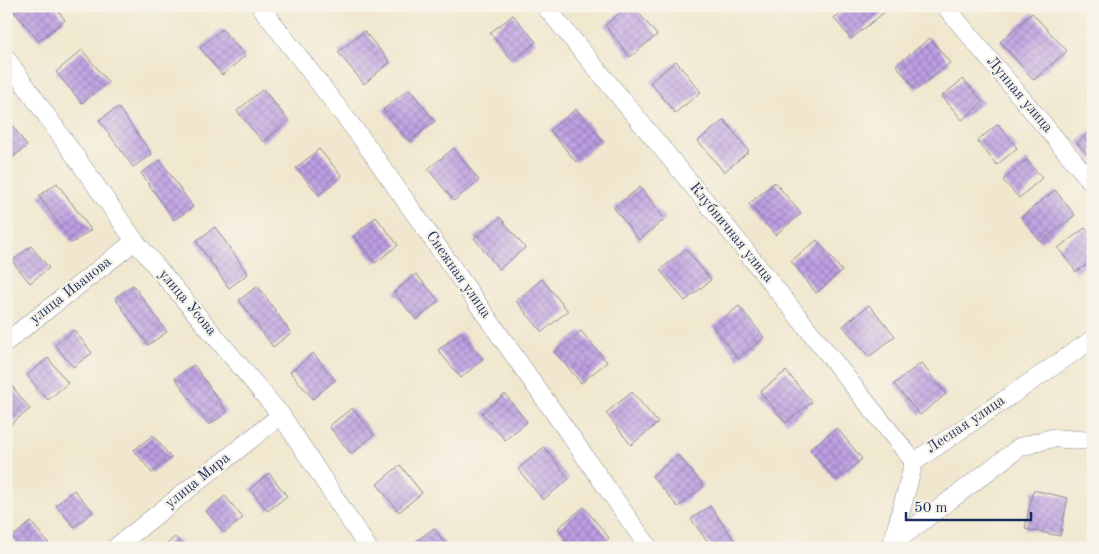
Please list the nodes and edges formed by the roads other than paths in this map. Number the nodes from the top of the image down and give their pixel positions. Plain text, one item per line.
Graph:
1 (260, 6) edge
2 (545, 6) edge
3 (945, 6) edge
4 (6, 58) edge
5 (1093, 184) edge
6 (136, 240) junction
7 (1093, 338) edge
8 (6, 342) edge
9 (281, 415) junction
10 (1093, 441) edge
11 (914, 462) junction
12 (891, 546) edge
13 (115, 548) edge
14 (368, 548) edge
15 (649, 548) edge

1 - 15 street, Снежная улица
2 - 11 street, Клубничная улица
3 - 5 street, Лунная улица
4 - 6 street, улица Усова
6 - 8 street, улица Иванова
6 - 9 street, улица Усова
7 - 11 street, Лесная улица
9 - 13 street, улица Мира
9 - 14 street, улица Усова
10 - 12 street
11 - 12 street, Лесная улица

